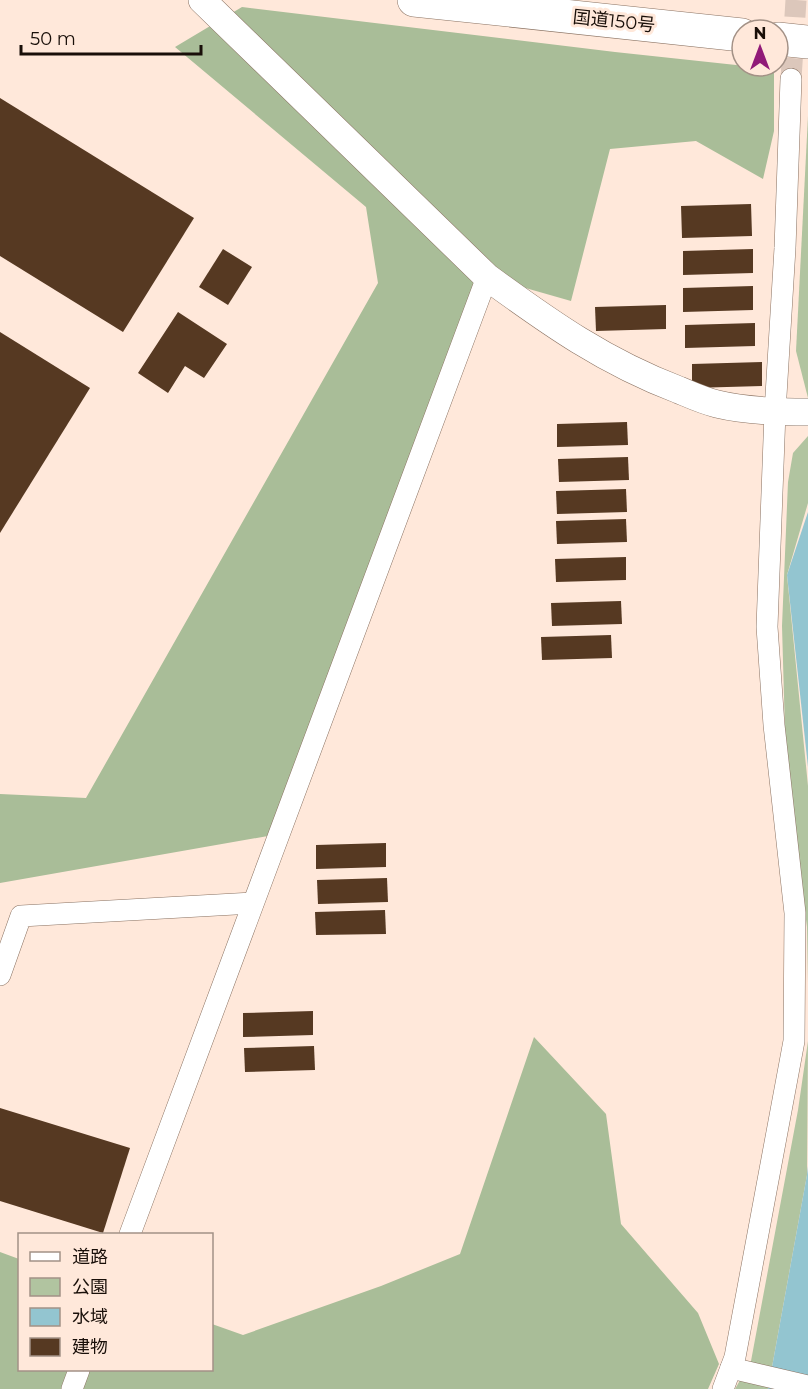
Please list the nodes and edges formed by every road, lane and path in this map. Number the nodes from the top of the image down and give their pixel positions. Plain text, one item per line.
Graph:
1 (202, 0) edge
2 (414, 0) edge
3 (730, 34) edge
4 (790, 40) edge
5 (808, 42) edge
6 (791, 79) tunnel mouth
7 (487, 277) junction
8 (775, 412) junction
9 (808, 412) edge
10 (253, 903) junction
11 (0, 975) edge
12 (129, 1233) edge
13 (731, 1368) junction
14 (79, 1371) edge
15 (808, 1386) edge
16 (72, 1389) edge
17 (723, 1389) edge

1 - 7 street
2 - 3 highway, 国道150号
4 - 5 highway
6 - 8 street
7 - 8 street
7 - 10 street
8 - 9 street
8 - 13 street
10 - 11 street
10 - 12 street
13 - 15 street
13 - 17 street
14 - 16 street

